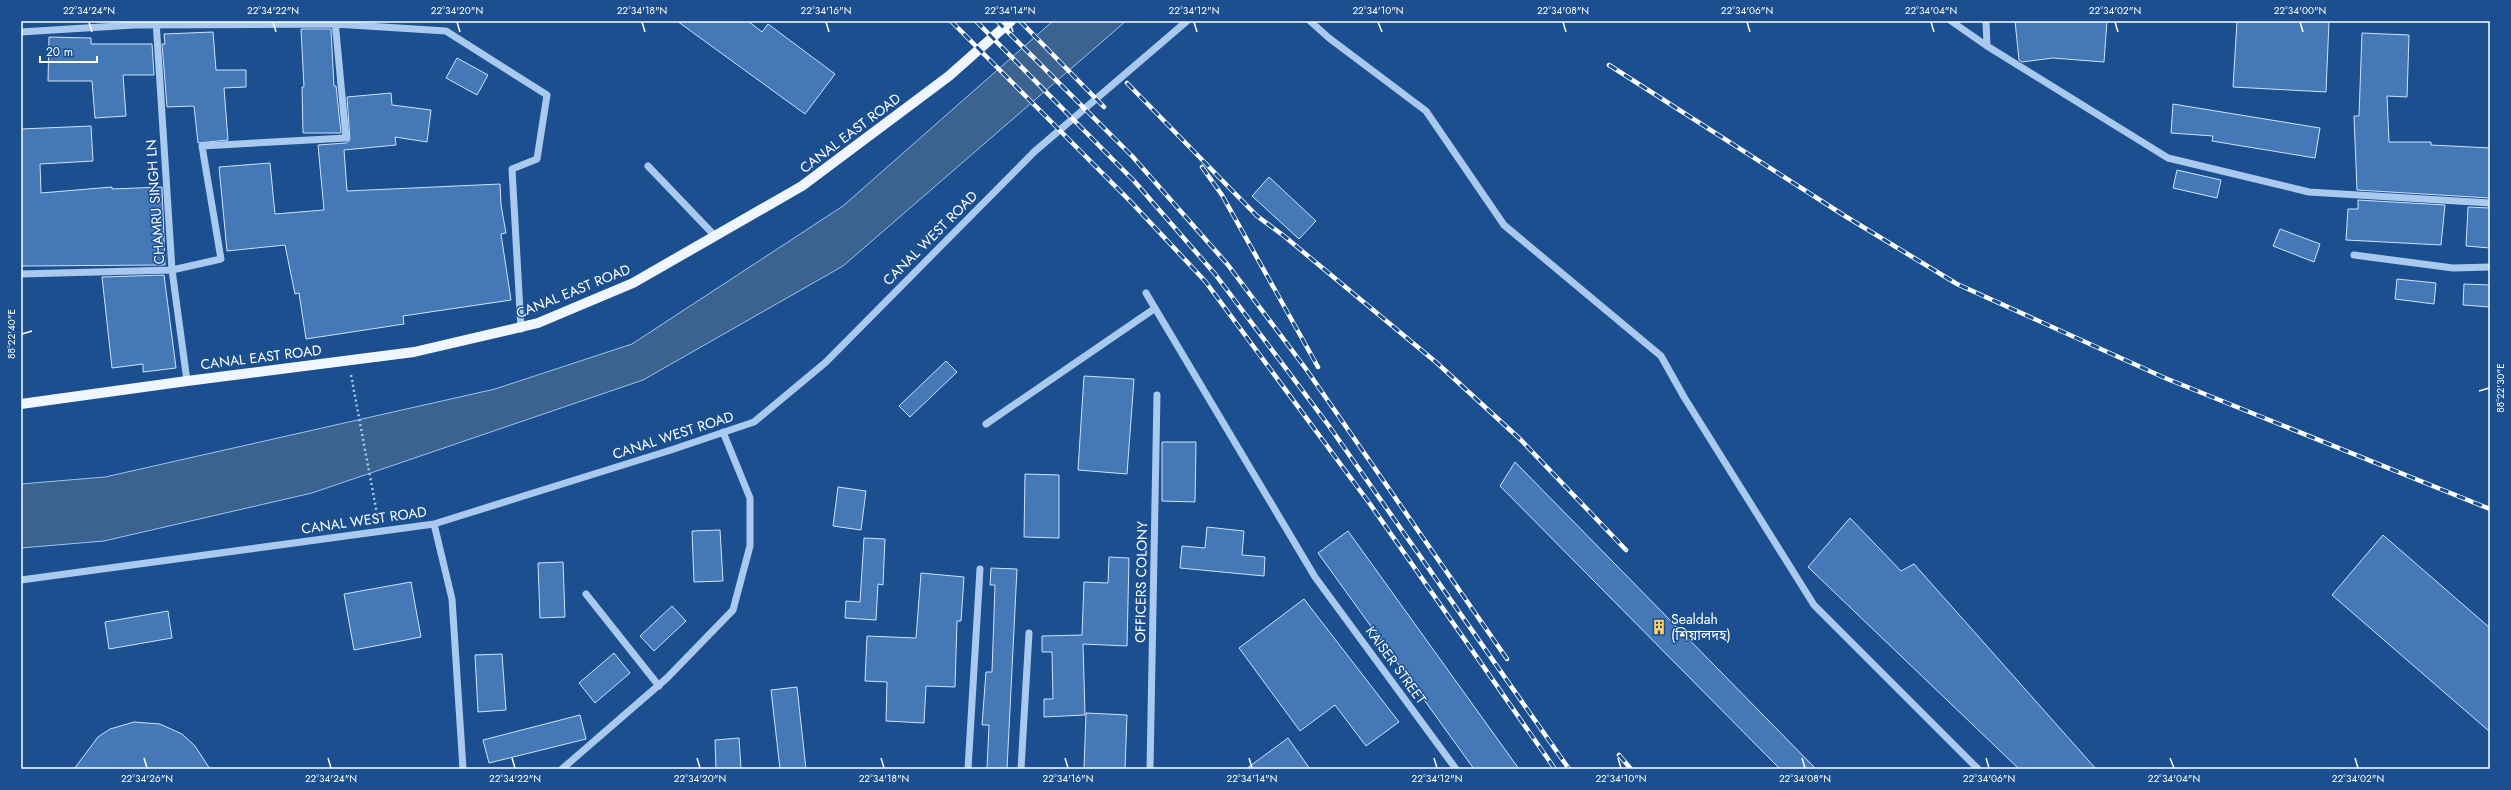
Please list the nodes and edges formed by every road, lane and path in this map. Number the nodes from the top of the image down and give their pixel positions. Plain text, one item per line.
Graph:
1 (1010, 21) edge
2 (1187, 21) edge
3 (1310, 21) edge
4 (1951, 21) edge
5 (1986, 21) edge
6 (335, 22) edge
7 (156, 23) edge
8 (21, 32) edge
9 (1987, 46) junction
10 (648, 166) dead end
11 (2490, 203) edge
12 (715, 236) junction
13 (2354, 255) dead end
14 (2490, 267) edge
15 (172, 270) junction
16 (21, 274) edge
17 (1146, 294) dead end
18 (1154, 309) junction
19 (521, 329) junction
20 (348, 360) junction
21 (187, 381) junction
22 (1157, 396) dead end
23 (21, 404) edge
24 (986, 424) dead end
25 (723, 432) junction
26 (434, 524) junction
27 (380, 532) junction
28 (980, 569) dead end
29 (21, 580) edge
30 (586, 594) dead end
31 (1029, 633) dead end
32 (659, 686) junction
33 (463, 769) edge
34 (562, 769) edge
35 (968, 769) edge
36 (1021, 769) edge
37 (1150, 769) edge
38 (1456, 769) edge
39 (1978, 769) edge

1 - 12 main road, CANAL EAST ROAD
2 - 25 street, CANAL WEST ROAD
3 - 39 street
4 - 9 street
5 - 9 street
6 - 7 street
6 - 15 street
6 - 19 street
7 - 8 street
7 - 15 street, CHAMRU SINGH LN
9 - 11 street
10 - 12 street
12 - 19 main road, CANAL EAST ROAD
13 - 14 street
15 - 16 street
15 - 21 street, CHAMRU SINGH LN
17 - 18 street, KAISER STREET
18 - 24 street
18 - 38 street, KAISER STREET
19 - 20 main road, CANAL EAST ROAD
20 - 21 main road, CANAL EAST ROAD
20 - 27 path
21 - 23 main road, CANAL EAST ROAD
22 - 37 street, OFFICERS COLONY
25 - 26 street, CANAL WEST ROAD
25 - 32 street
26 - 27 street, CANAL WEST ROAD
26 - 33 street
27 - 29 street, CANAL WEST ROAD
28 - 35 street
30 - 32 street
31 - 36 street
32 - 34 street

